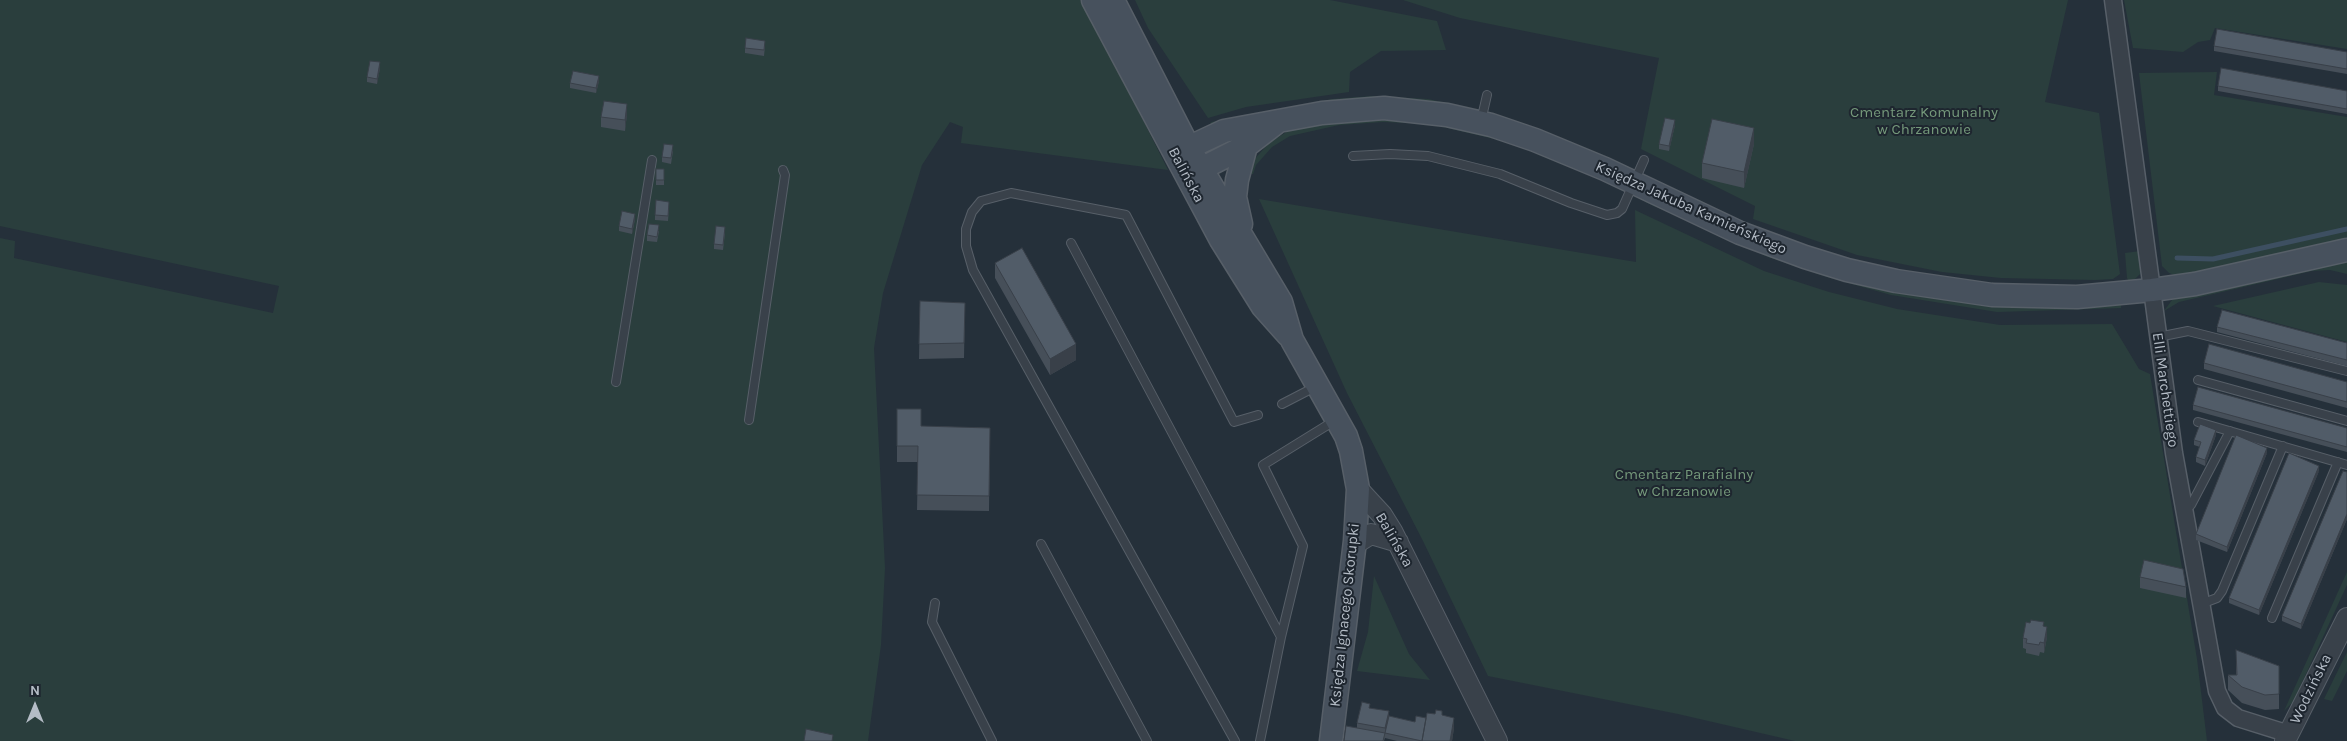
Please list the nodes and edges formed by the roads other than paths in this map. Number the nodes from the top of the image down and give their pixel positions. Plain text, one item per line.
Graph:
1 (1093, 0) edge
2 (1113, 0) edge
3 (2113, 0) edge
4 (1487, 95) dead end
5 (1480, 122) junction
6 (1276, 123) junction
7 (1246, 146) junction
8 (1182, 151) junction
9 (1353, 156) dead end
10 (652, 160) dead end
11 (1644, 160) dead end
12 (1203, 169) junction
13 (783, 170) dead end
14 (1634, 184) junction
15 (1246, 242) junction
16 (1071, 243) dead end
17 (2347, 250) edge
18 (2152, 290) junction
19 (2158, 337) junction
20 (1292, 340) junction
21 (2347, 371) edge
22 (2198, 380) dead end
23 (616, 382) dead end
24 (1317, 386) junction
25 (1282, 404) dead end
26 (1258, 415) dead end
27 (749, 420) dead end
28 (1336, 420) junction
29 (2347, 421) edge
30 (2198, 422) dead end
31 (2230, 431) junction
32 (2283, 446) junction
33 (2338, 462) junction
34 (2347, 465) edge
35 (1358, 488) junction
36 (2183, 510) junction
37 (1398, 542) junction
38 (1041, 544) dead end
39 (1354, 551) junction
40 (935, 602) dead end
41 (2200, 604) junction
42 (2272, 618) dead end
43 (2347, 618) edge
44 (1281, 637) junction
45 (2287, 738) edge
46 (992, 741) edge
47 (1147, 741) edge
48 (1235, 741) edge
49 (1260, 741) edge
50 (1330, 741) edge
51 (1497, 741) edge

1 - 8 main road, Balińska
2 - 8 main road, Balińska
3 - 18 street, Elli Marchettiego
4 - 5 lane
5 - 6 main road, Księdza Jakuba Kamieńskiego
5 - 14 main road, Księdza Jakuba Kamieńskiego
6 - 7 main road, Księdza Jakuba Kamieńskiego
6 - 8 main road, Księdza Jakuba Kamieńskiego
7 - 12 main road, Księdza Jakuba Kamieńskiego
7 - 15 main road
8 - 12 main road, Balińska
9 - 14 lane
10 - 23 lane
11 - 14 lane
12 - 15 main road, Balińska
12 - 20 main road, Balińska
13 - 27 lane
14 - 18 main road, Księdza Jakuba Kamieńskiego
15 - 20 main road, Balińska
16 - 44 lane
17 - 18 main road, Księdza Jakuba Kamieńskiego
18 - 19 street, Elli Marchettiego
19 - 21 lane
19 - 36 street, Elli Marchettiego
20 - 24 main road, Balińska
22 - 29 lane
24 - 25 lane
24 - 28 main road, Balińska
26 - 48 lane
28 - 35 main road, Balińska
28 - 44 lane
30 - 31 lane
31 - 32 lane
31 - 36 lane
32 - 33 lane
32 - 41 lane
33 - 34 lane
33 - 42 lane
35 - 37 street, Balińska
35 - 39 main road, Księdza Ignacego Skorupki
36 - 41 street, Elli Marchettiego
37 - 39 street
37 - 51 street, Balińska
38 - 47 lane
39 - 50 main road, Księdza Ignacego Skorupki
40 - 46 lane
41 - 45 street, Elli Marchettiego
43 - 45 street, Wodzińska
44 - 49 lane

